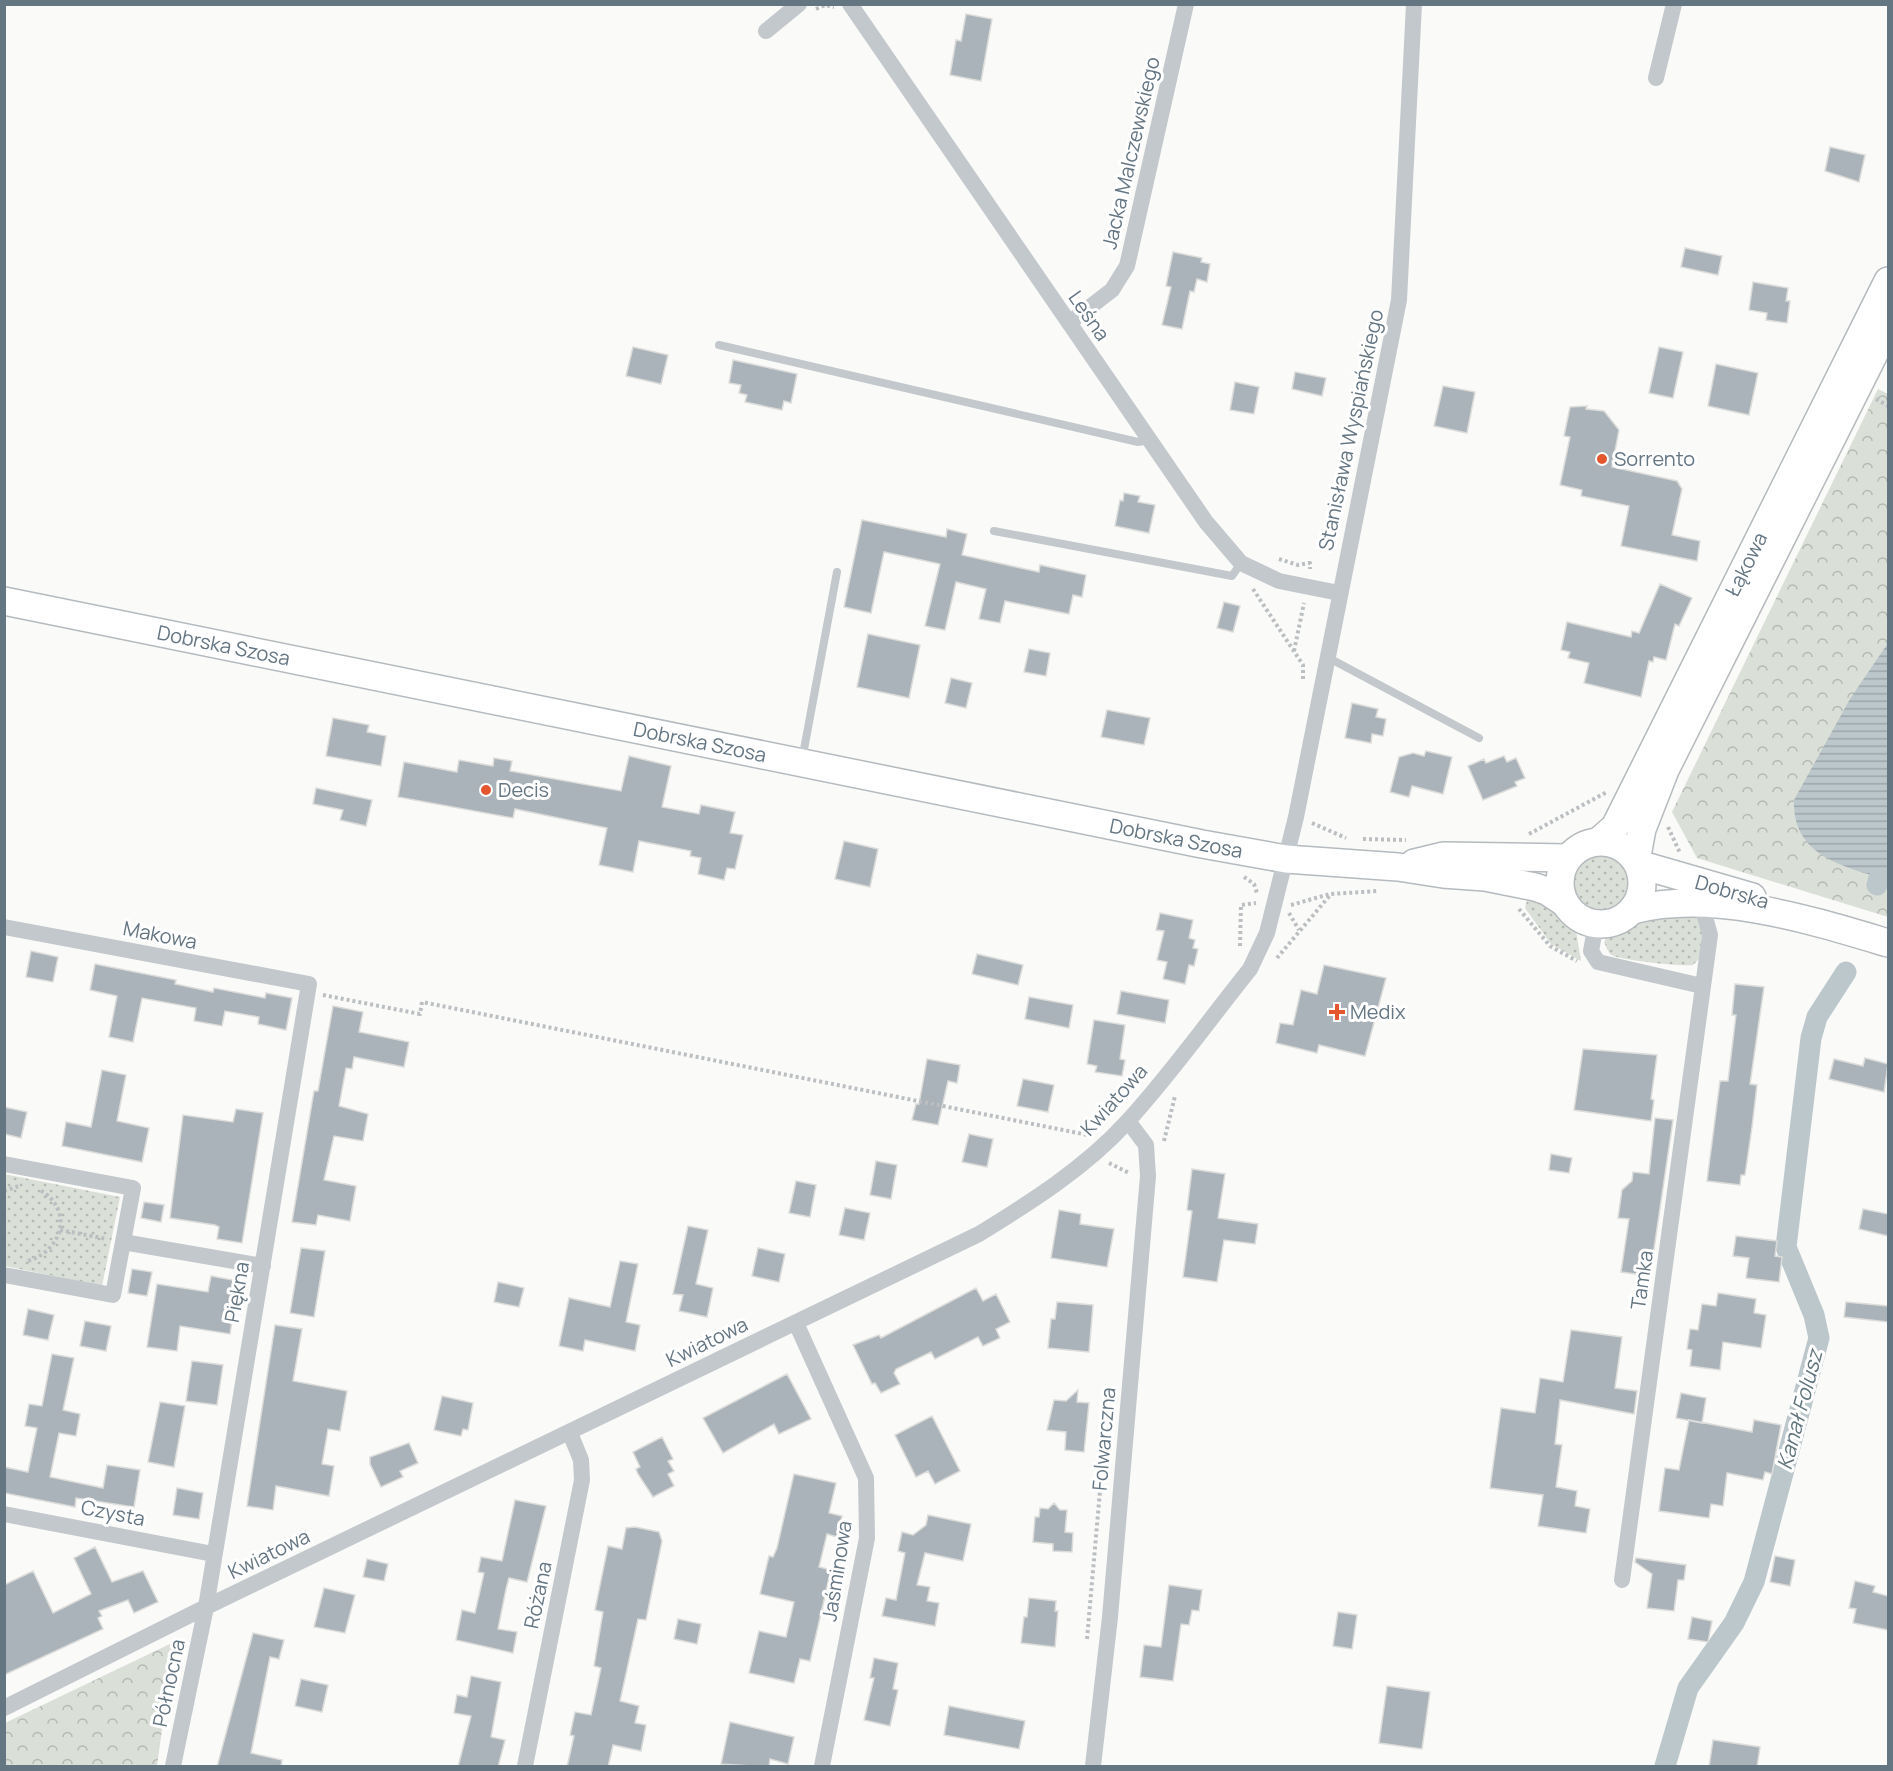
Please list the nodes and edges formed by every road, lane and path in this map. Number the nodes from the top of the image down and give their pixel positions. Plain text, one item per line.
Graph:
1 (1186, 4) edge
2 (1414, 4) edge
3 (1674, 4) edge
4 (844, 7) edge
5 (804, 9) edge
6 (766, 31) dead end
7 (1656, 78) dead end
8 (1888, 281) edge
9 (1069, 323) junction
10 (1888, 326) edge
11 (719, 345) dead end
12 (1151, 440) junction
13 (994, 531) dead end
14 (1238, 566) junction
15 (837, 572) dead end
16 (1339, 593) junction
17 (1305, 599) dead end
18 (4, 601) edge
19 (1294, 652) junction
20 (1326, 657) junction
21 (1302, 686) dead end
22 (1479, 738) dead end
23 (801, 763) junction
24 (1611, 789) dead end
25 (1307, 819) dead end
26 (1665, 820) dead end
27 (1528, 834) dead end
28 (1416, 840) dead end
29 (1599, 842) junction
30 (1568, 858) junction
31 (1286, 859) junction
32 (1637, 862) junction
33 (1684, 862) dead end
34 (1239, 875) dead end
35 (1393, 879) junction
36 (1331, 894) junction
37 (1260, 903) dead end
38 (1565, 903) junction
39 (1693, 904) junction
40 (1514, 908) dead end
41 (1633, 910) junction
42 (1596, 924) junction
43 (1826, 924) junction
44 (4, 927) edge
45 (1299, 930) junction
46 (1888, 943) edge
47 (1580, 962) dead end
48 (1272, 964) dead end
49 (1702, 986) junction
50 (308, 988) junction
51 (1178, 1087) dead end
52 (1128, 1121) junction
53 (1109, 1139) junction
54 (1164, 1145) dead end
55 (4, 1164) edge
56 (24, 1186) dead end
57 (37, 1188) dead end
58 (4, 1191) edge
59 (60, 1230) junction
60 (123, 1242) junction
61 (39, 1258) dead end
62 (263, 1266) junction
63 (4, 1275) edge
64 (796, 1323) junction
65 (570, 1433) junction
66 (4, 1514) edge
67 (213, 1554) junction
68 (1622, 1580) dead end
69 (206, 1607) junction
70 (4, 1708) edge
71 (173, 1767) edge
72 (525, 1767) edge
73 (822, 1767) edge
74 (1093, 1767) edge

1 - 9 street, Jacka Malczewskiego
2 - 16 street, Stanisława Wyspiańskiego
3 - 7 street
4 - 5 path
4 - 9 street, Leśna
5 - 6 street
8 - 29 main road, Łąkowa
9 - 12 street, Leśna
10 - 32 main road, Łąkowa
11 - 12 lane
12 - 14 street, Leśna
13 - 14 lane
14 - 16 street, Leśna
14 - 19 path
15 - 23 lane
16 - 20 street, Stanisława Wyspiańskiego
17 - 19 path
18 - 23 main road, Dobrska Szosa
19 - 21 path
20 - 22 lane
20 - 31 street, Stanisława Wyspiańskiego
23 - 31 main road, Dobrska Szosa
24 - 27 path
25 - 28 path
26 - 33 path
29 - 30 main road
29 - 32 main road
30 - 35 main road, Dobrska Szosa
30 - 38 main road
31 - 35 main road, Dobrska Szosa
31 - 52 street, Kwiatowa
32 - 41 main road
32 - 43 main road, Dobrska
34 - 37 path
35 - 36 path
35 - 38 main road, Dobrska Szosa
36 - 45 path
36 - 45 path
38 - 42 main road
39 - 41 main road, Dobrska
39 - 43 main road, Dobrska
39 - 49 street, Tamka
40 - 47 path
41 - 42 main road
42 - 49 street
43 - 46 main road, Dobrska
44 - 50 street, Makowa
45 - 48 path
49 - 68 street, Tamka
50 - 53 path
50 - 62 street, Piękna
51 - 54 path
52 - 53 street, Kwiatowa
52 - 74 street, Folwarczna
53 - 64 street, Kwiatowa
55 - 60 street
56 - 58 path
57 - 59 path
59 - 60 path
59 - 61 path
60 - 62 street
60 - 63 street
62 - 67 street, Piękna
64 - 65 street, Kwiatowa
64 - 73 street, Jaśminowa
65 - 69 street, Kwiatowa
65 - 72 street, Różana
66 - 67 street, Czysta
67 - 69 street, Piękna
69 - 70 street, Kwiatowa
69 - 71 street, Północna

